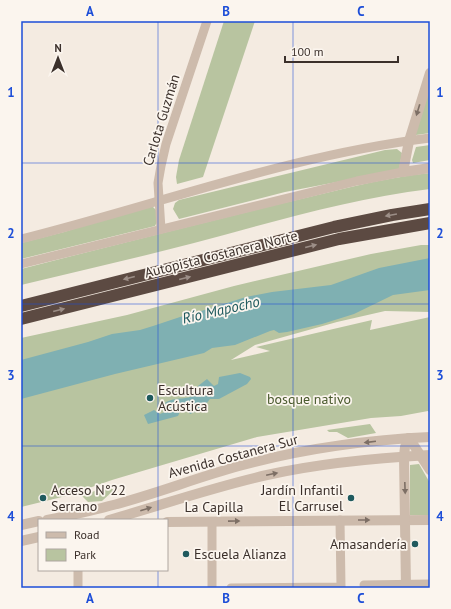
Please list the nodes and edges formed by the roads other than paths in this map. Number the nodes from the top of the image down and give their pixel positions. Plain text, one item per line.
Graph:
1 (207, 21) edge
2 (430, 73) edge
3 (430, 138) edge
4 (409, 141) junction
5 (430, 168) edge
6 (403, 172) junction
7 (158, 200) junction
8 (430, 209) edge
9 (430, 223) edge
10 (161, 229) junction
11 (21, 239) edge
12 (21, 264) edge
13 (21, 306) edge
14 (21, 319) edge
15 (430, 436) edge
16 (409, 438) junction
17 (426, 455) edge
18 (404, 456) junction
19 (430, 470) edge
20 (82, 516) edge
21 (56, 519) edge
22 (112, 519) edge
23 (340, 520) junction
24 (406, 520) junction
25 (430, 520) edge
26 (38, 522) edge
27 (168, 522) edge
28 (212, 522) junction
29 (21, 525) edge
30 (38, 537) edge
31 (21, 541) edge
32 (78, 571) edge
33 (430, 584) edge
34 (364, 585) dead end
35 (406, 586) edge
36 (78, 588) edge
37 (212, 588) edge
38 (231, 588) edge

1 - 7 street, Carlota Guzmán
2 -> 4 street
3 - 4 street
4 - 6 street
4 - 7 street
5 - 6 street
6 - 10 street
7 - 10 street, Carlota Guzmán
7 - 11 street
8 -> 13 highway, Autopista Costanera Norte
14 -> 9 highway, Autopista Costanera Norte
10 - 12 street
15 - 16 street, Avenida Costanera Sur
16 - 17 street
16 - 18 street
16 -> 20 street, Avenida Costanera Sur
17 - 18 street, Avenida Costanera Sur
17 - 19 street
22 -> 18 street, Avenida Costanera Sur
18 -> 24 street
20 - 21 street, Avenida Costanera Sur
23 -> 24 street, La Capilla
28 -> 23 street, La Capilla
23 - 38 street
24 - 25 street, La Capilla
24 - 35 street
26 - 29 street
27 - 28 street, La Capilla
28 - 37 street
30 - 31 street
32 - 36 street
33 - 35 street
34 - 35 street

